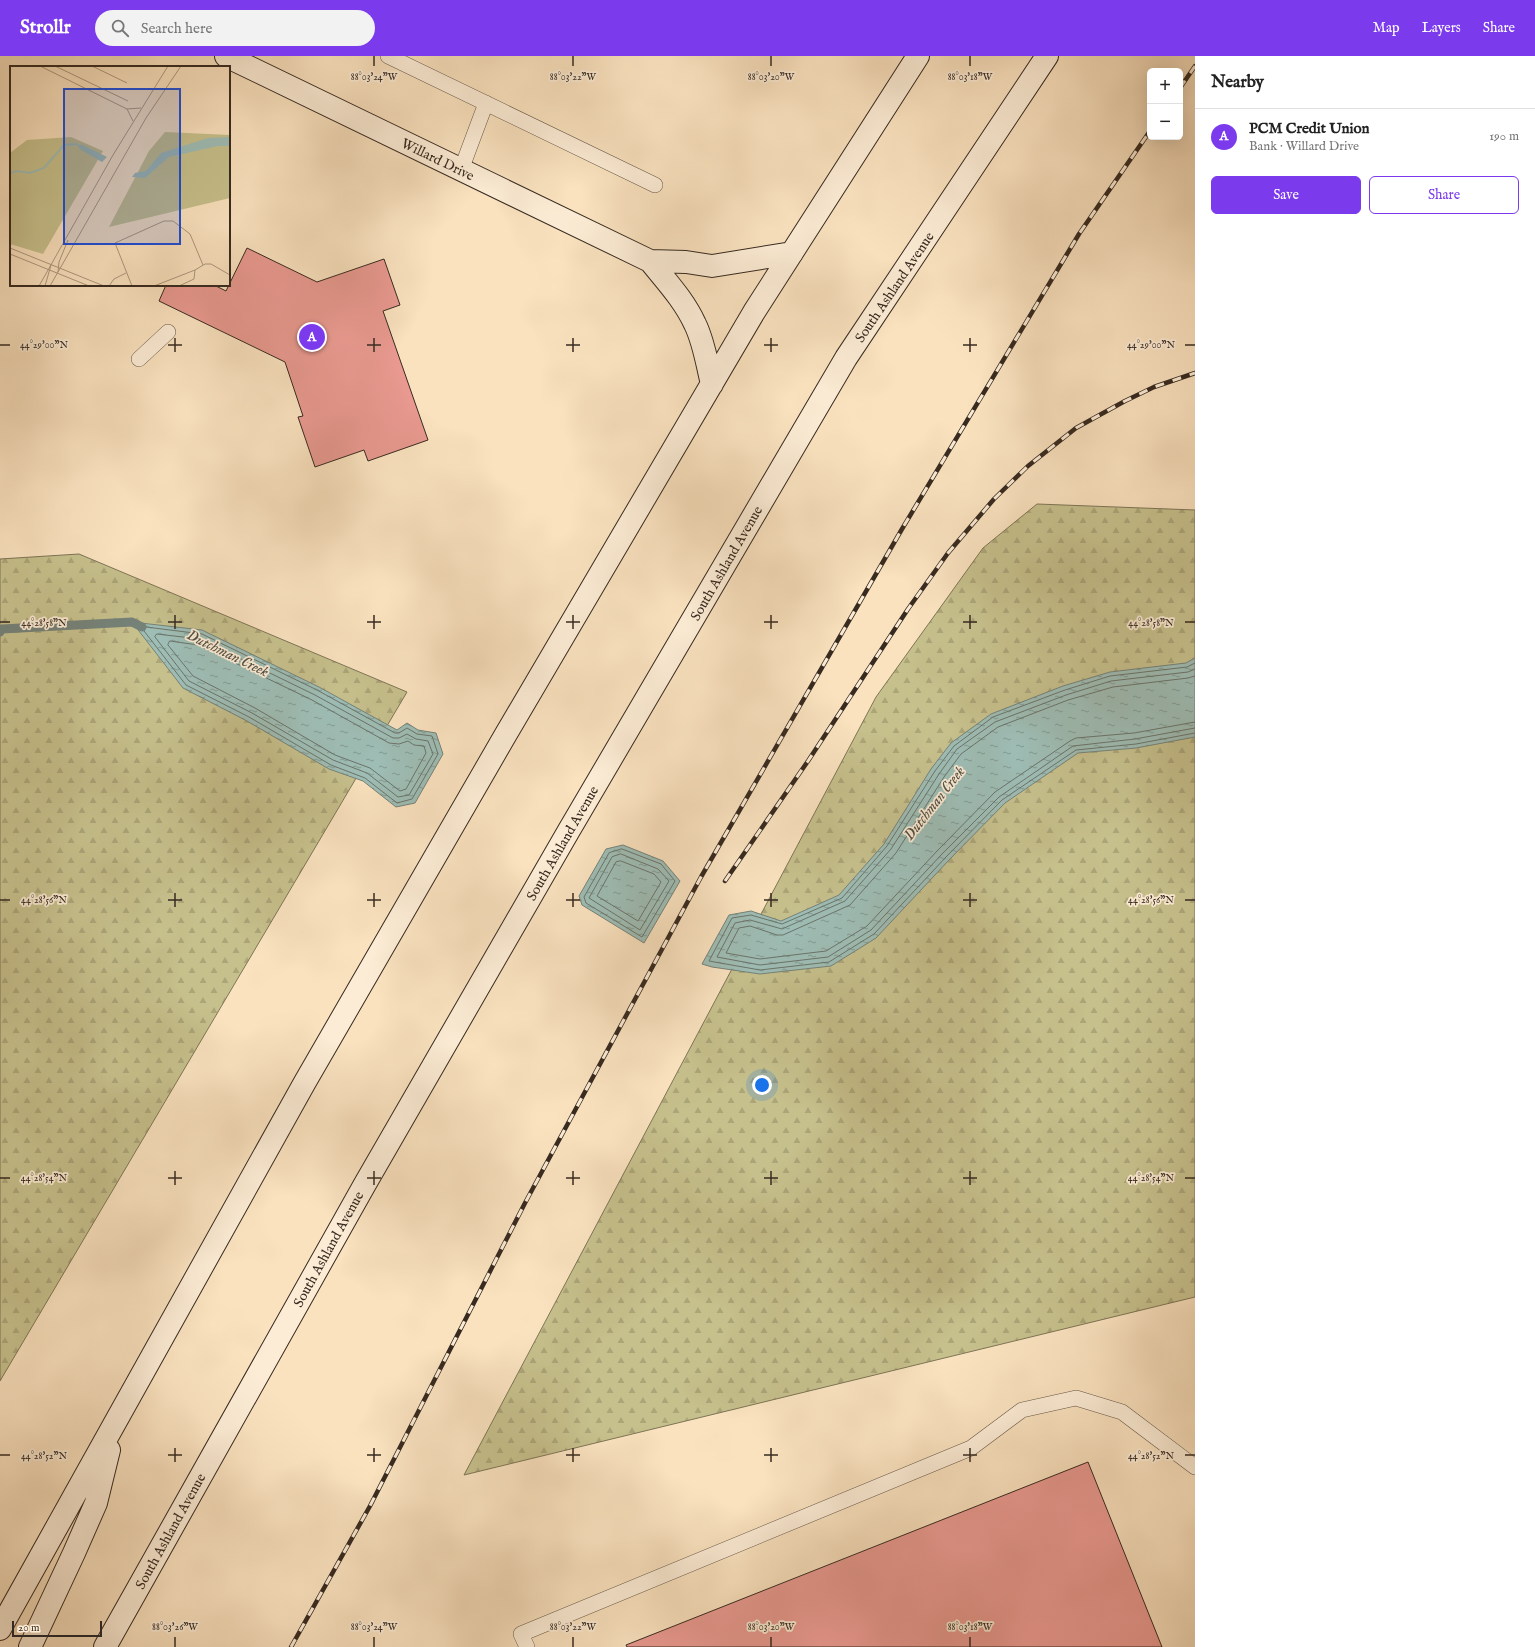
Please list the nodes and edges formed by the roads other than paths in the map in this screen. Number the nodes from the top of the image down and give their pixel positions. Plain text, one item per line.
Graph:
1 (226, 56) edge
2 (388, 56) edge
3 (918, 56) edge
4 (1047, 56) edge
5 (486, 103) junction
6 (461, 170) junction
7 (655, 184) dead end
8 (792, 253) junction
9 (650, 261) junction
10 (168, 332) dead end
11 (139, 359) dead end
12 (712, 384) junction
13 (116, 1422) junction
14 (1195, 1467) edge
15 (0, 1629) edge
16 (30, 1647) edge
17 (105, 1647) edge
18 (526, 1647) edge

1 - 6 main road, Willard Drive
2 - 5 lane
3 - 8 main road
4 - 17 main road, South Ashland Avenue
5 - 6 lane
5 - 7 lane
6 - 9 main road, Willard Drive
8 - 9 main road
8 - 12 main road
9 - 12 main road
10 - 11 lane
12 - 13 main road
13 - 15 main road
13 - 16 main road
14 - 18 lane

